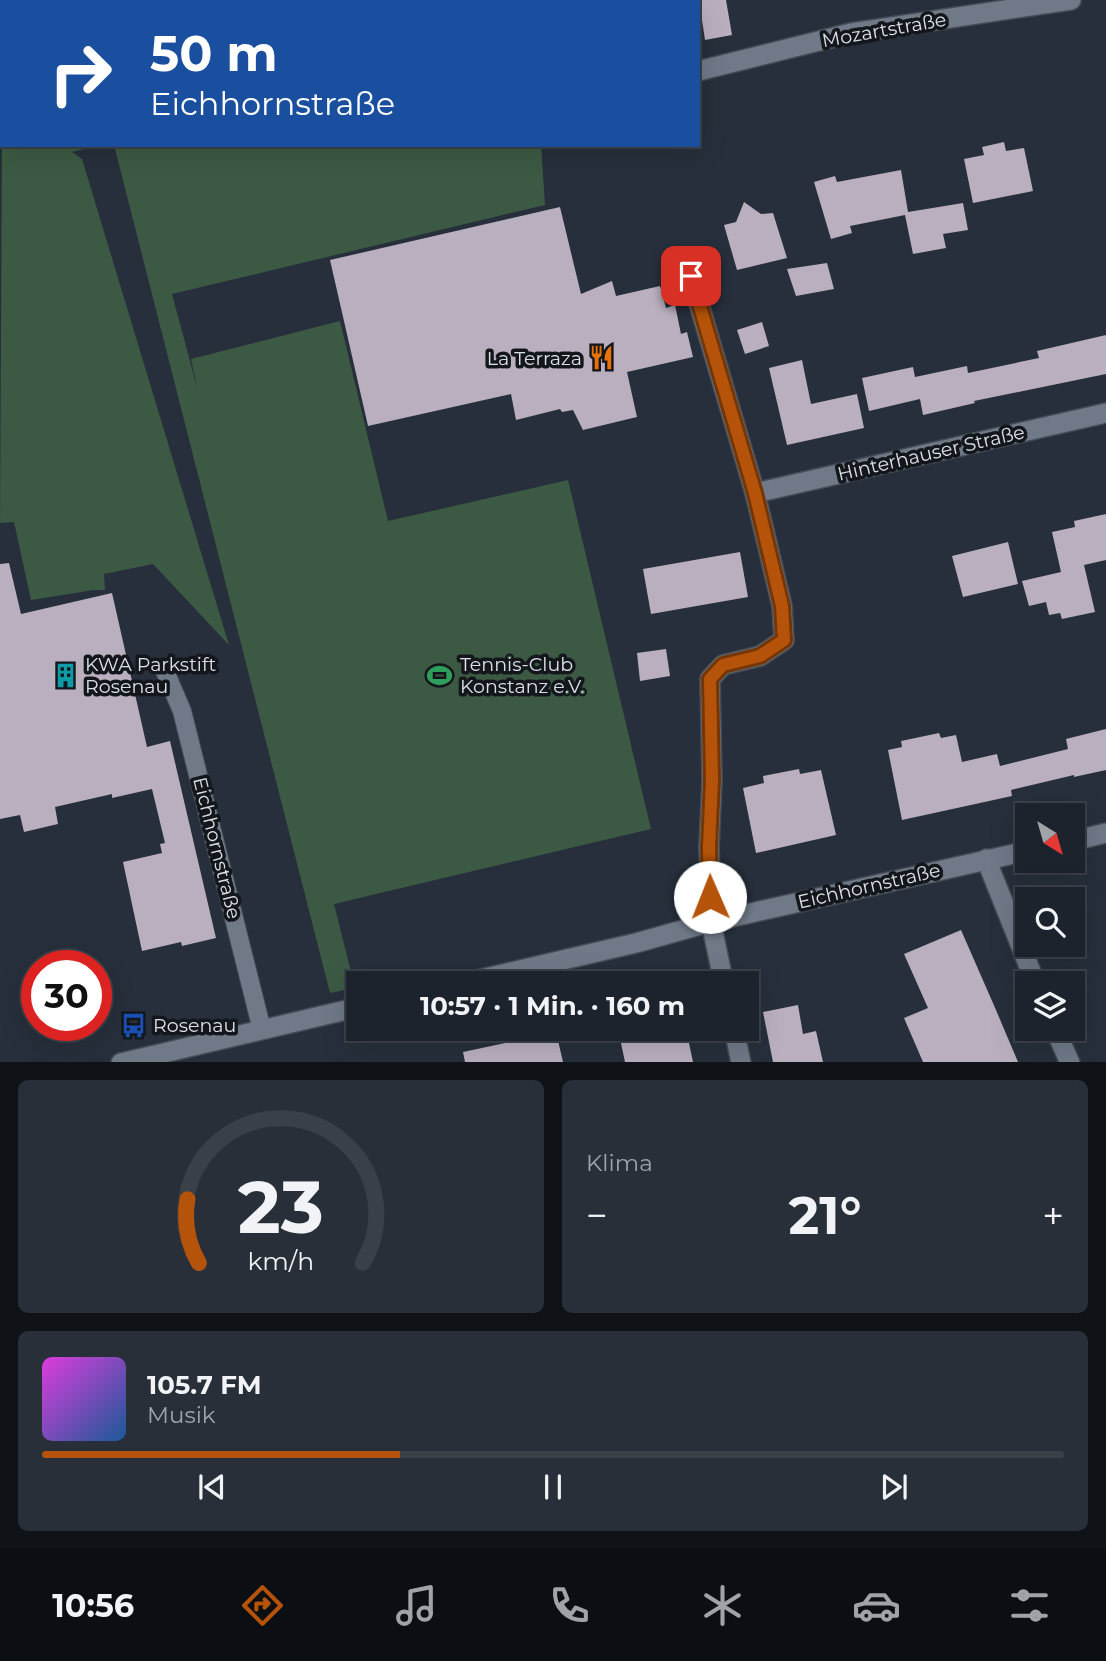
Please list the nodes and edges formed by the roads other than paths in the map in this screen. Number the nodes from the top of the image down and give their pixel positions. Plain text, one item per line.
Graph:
1 (1071, 0) edge
2 (700, 71) edge
3 (691, 276) dead end
4 (1106, 413) edge
5 (755, 493) junction
6 (164, 669) dead end
7 (1106, 833) edge
8 (1085, 838) edge
9 (1015, 853) edge
10 (986, 859) junction
11 (710, 922) junction
12 (516, 971) edge
13 (721, 971) edge
14 (1031, 971) edge
15 (346, 1010) edge
16 (262, 1030) junction
17 (737, 1041) edge
18 (1060, 1041) edge
19 (121, 1062) edge
20 (741, 1062) edge
21 (1070, 1062) edge

1 - 2 street, Mozartstraße
3 - 5 street
4 - 5 street, Hinterhauser Straße
5 - 11 street
6 - 16 lane, Eichhornstraße
7 - 8 street
9 - 10 street, Eichhornstraße
10 - 11 street, Eichhornstraße
10 - 14 street
11 - 12 street, Eichhornstraße
11 - 13 street
15 - 16 street
16 - 19 street
17 - 20 street
18 - 21 street

